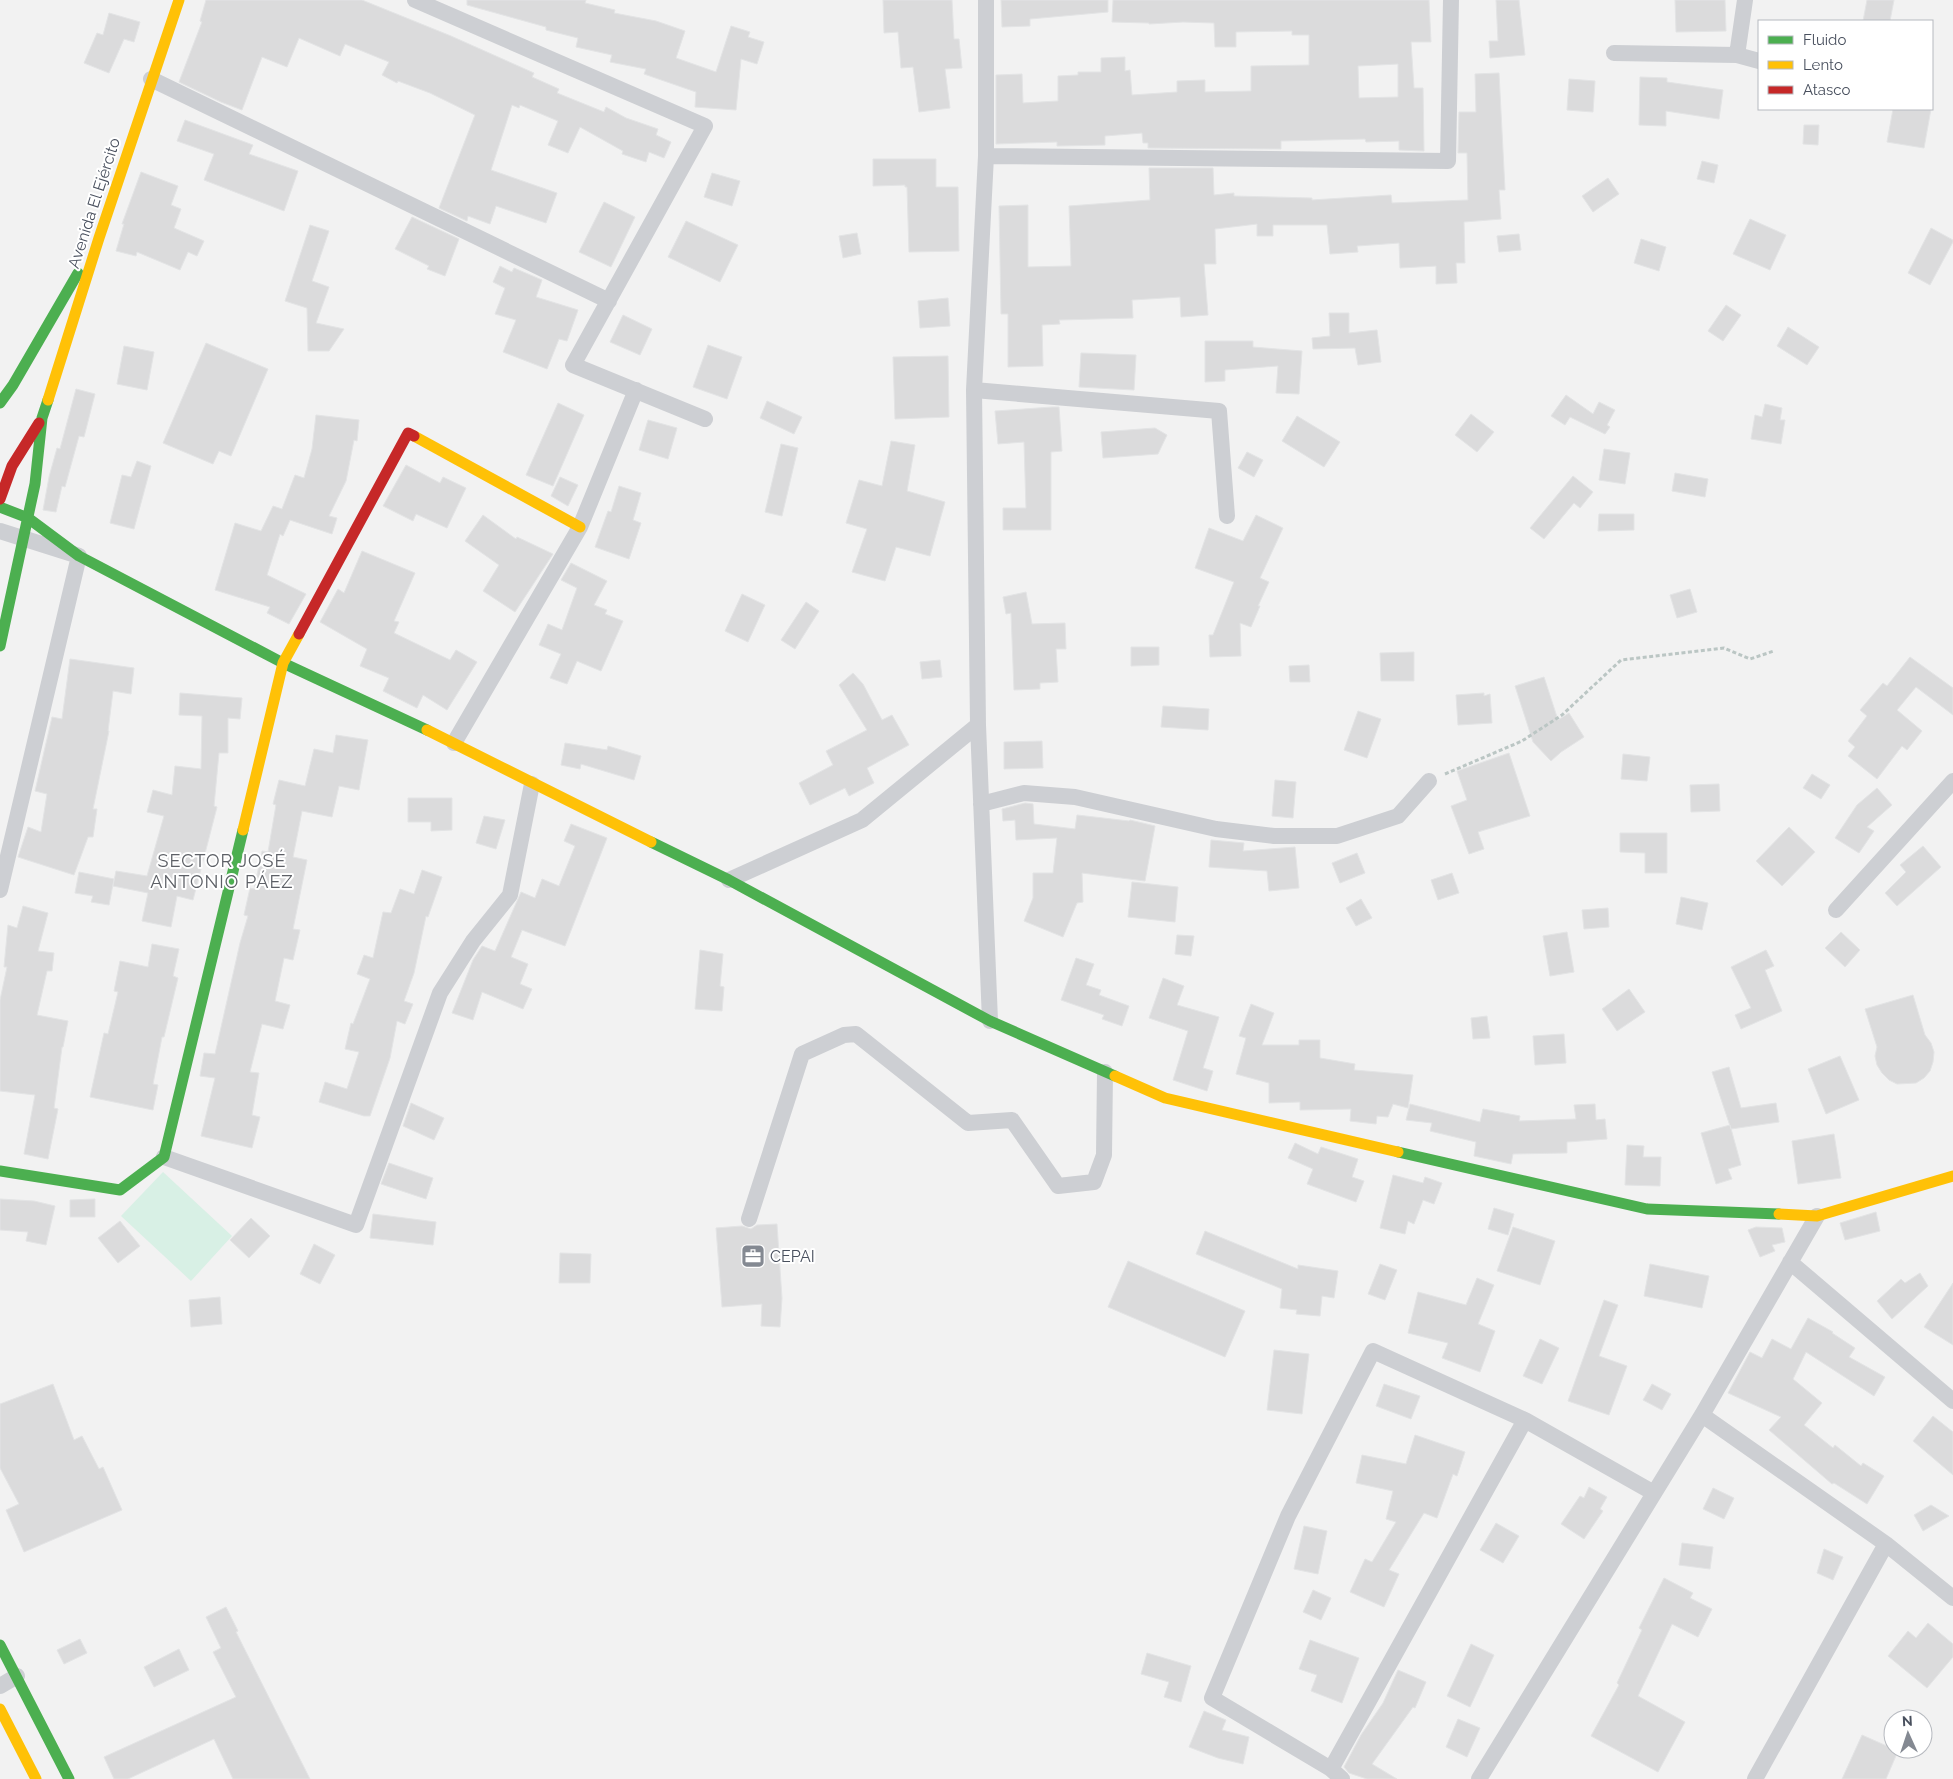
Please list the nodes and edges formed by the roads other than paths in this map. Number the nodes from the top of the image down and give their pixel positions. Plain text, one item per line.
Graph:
1 (179, 0) edge
2 (415, 0) edge
3 (986, 0) edge
4 (1451, 0) edge
5 (1745, 0) edge
6 (1614, 53) dead end
7 (1737, 55) junction
8 (1758, 61) edge
9 (151, 79) junction
10 (986, 156) junction
11 (99, 238) junction
12 (609, 301) junction
13 (636, 390) junction
14 (974, 390) junction
15 (0, 403) edge
16 (42, 418) junction
17 (705, 419) dead end
18 (0, 499) edge
19 (0, 508) edge
20 (1227, 516) dead end
21 (28, 518) junction
22 (580, 527) junction
23 (0, 531) edge
24 (24, 538) junction
25 (79, 556) junction
26 (0, 646) edge
27 (283, 663) junction
28 (978, 725) junction
29 (454, 743) junction
30 (1429, 781) road end
31 (1953, 781) edge
32 (532, 784) junction
33 (981, 804) junction
34 (729, 880) junction
35 (0, 890) edge
36 (1836, 910) dead end
37 (990, 1021) junction
38 (1105, 1072) junction
39 (164, 1157) junction
40 (0, 1171) edge
41 (1953, 1176) edge
42 (1817, 1216) junction
43 (749, 1219) dead end
44 (1790, 1262) junction
45 (1953, 1400) edge
46 (1702, 1415) junction
47 (1526, 1420) junction
48 (1654, 1494) junction
49 (1886, 1544) junction
50 (1953, 1598) edge
51 (0, 1645) edge
52 (17, 1676) junction
53 (0, 1686) edge
54 (0, 1709) edge
55 (1337, 1774) edge
56 (36, 1779) edge
57 (69, 1779) edge
58 (1479, 1779) edge
59 (1755, 1779) edge

1 - 9 street, Avenida El Ejército
2 - 12 street
3 - 10 street
4 - 10 street
5 - 7 street
6 - 7 street
7 - 8 street
9 - 11 street, Avenida El Ejército
9 - 12 street
10 - 14 street
11 - 15 street
11 - 16 street, Avenida El Ejército
12 - 13 street
13 - 17 street
13 - 22 street
14 - 20 street
14 - 28 street
16 - 18 street, Avenida El Ejército
16 - 21 street, Avenida El Ejército
19 - 21 street
21 - 24 street, Avenida El Ejército
21 - 25 street
22 - 27 street
22 - 29 street
23 - 24 street
24 - 25 street
24 - 26 street, Avenida El Ejército
25 - 27 street
25 - 35 street
27 - 29 street
27 - 39 street
28 - 33 street
28 - 34 street
29 - 32 street
30 - 33 street
31 - 36 street
32 - 34 street
32 - 39 street
33 - 37 street
34 - 37 street
37 - 38 street
38 - 42 street
38 - 43 street
39 - 40 street
41 - 42 street
42 - 44 street
44 - 45 street
44 - 46 street
46 - 48 street
46 - 49 street
47 - 48 street
47 - 55 street
47 - 55 street
48 - 58 street
49 - 50 street
49 - 59 street
51 - 52 street
52 - 53 street
52 - 57 street
54 - 56 street

